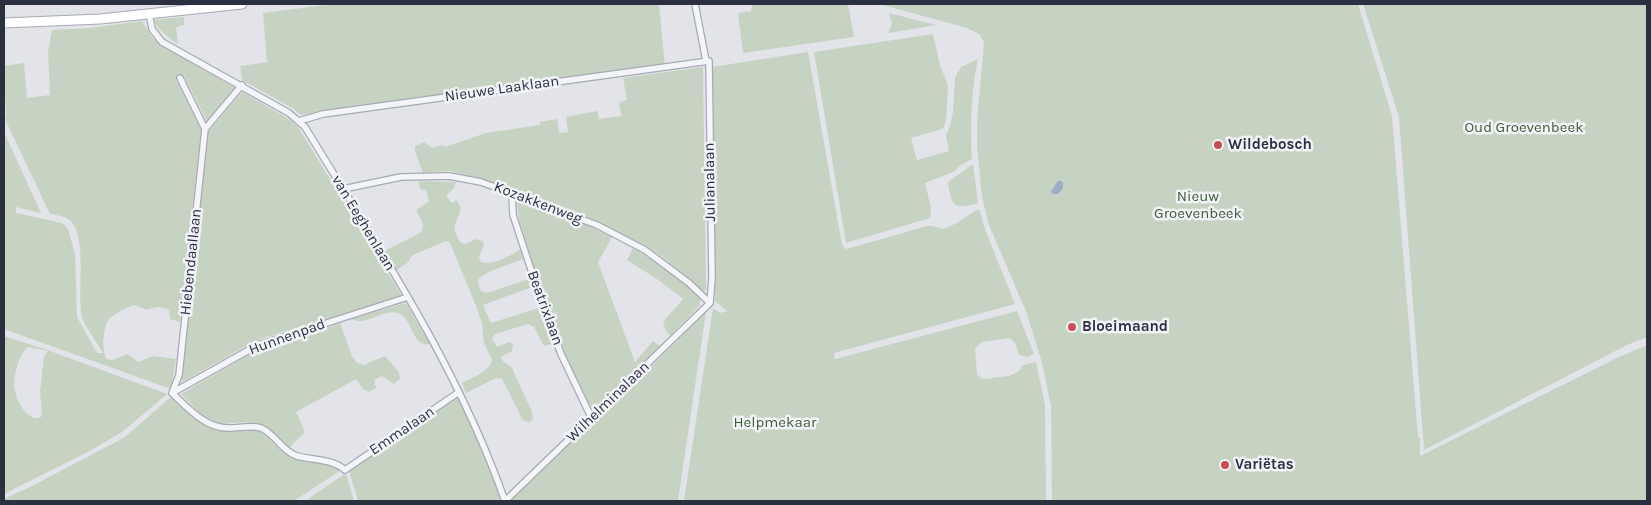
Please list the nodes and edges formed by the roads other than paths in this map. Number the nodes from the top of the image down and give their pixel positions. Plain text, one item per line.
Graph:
1 (242, 4) edge
2 (695, 4) edge
3 (208, 6) edge
4 (149, 13) junction
5 (4, 23) edge
6 (707, 61) junction
7 (180, 78) dead end
8 (242, 85) junction
9 (299, 120) junction
10 (205, 129) junction
11 (343, 189) junction
12 (512, 194) junction
13 (408, 297) junction
14 (710, 303) junction
15 (459, 392) junction
16 (172, 393) junction
17 (592, 419) junction
18 (505, 501) edge

1 - 3 main road
2 - 6 street
3 - 4 main road
4 - 5 main road
4 - 8 street, van Eeghenlaan
6 - 9 street, Nieuwe Laaklaan
6 - 14 street, Julianalaan
7 - 10 street
8 - 9 street, van Eeghenlaan
8 - 10 street
9 - 11 street, van Eeghenlaan
10 - 16 street, Hiebendaallaan
11 - 12 street, Kozakkenweg
11 - 13 street, van Eeghenlaan
12 - 14 street, Kozakkenweg
12 - 17 street, Beatrixlaan
13 - 15 street, van Eeghenlaan
13 - 16 street, Hunnenpad
14 - 17 street, Wilhelminalaan
15 - 16 street, Emmalaan
15 - 18 street, van Eeghenlaan
17 - 18 street, Wilhelminalaan

